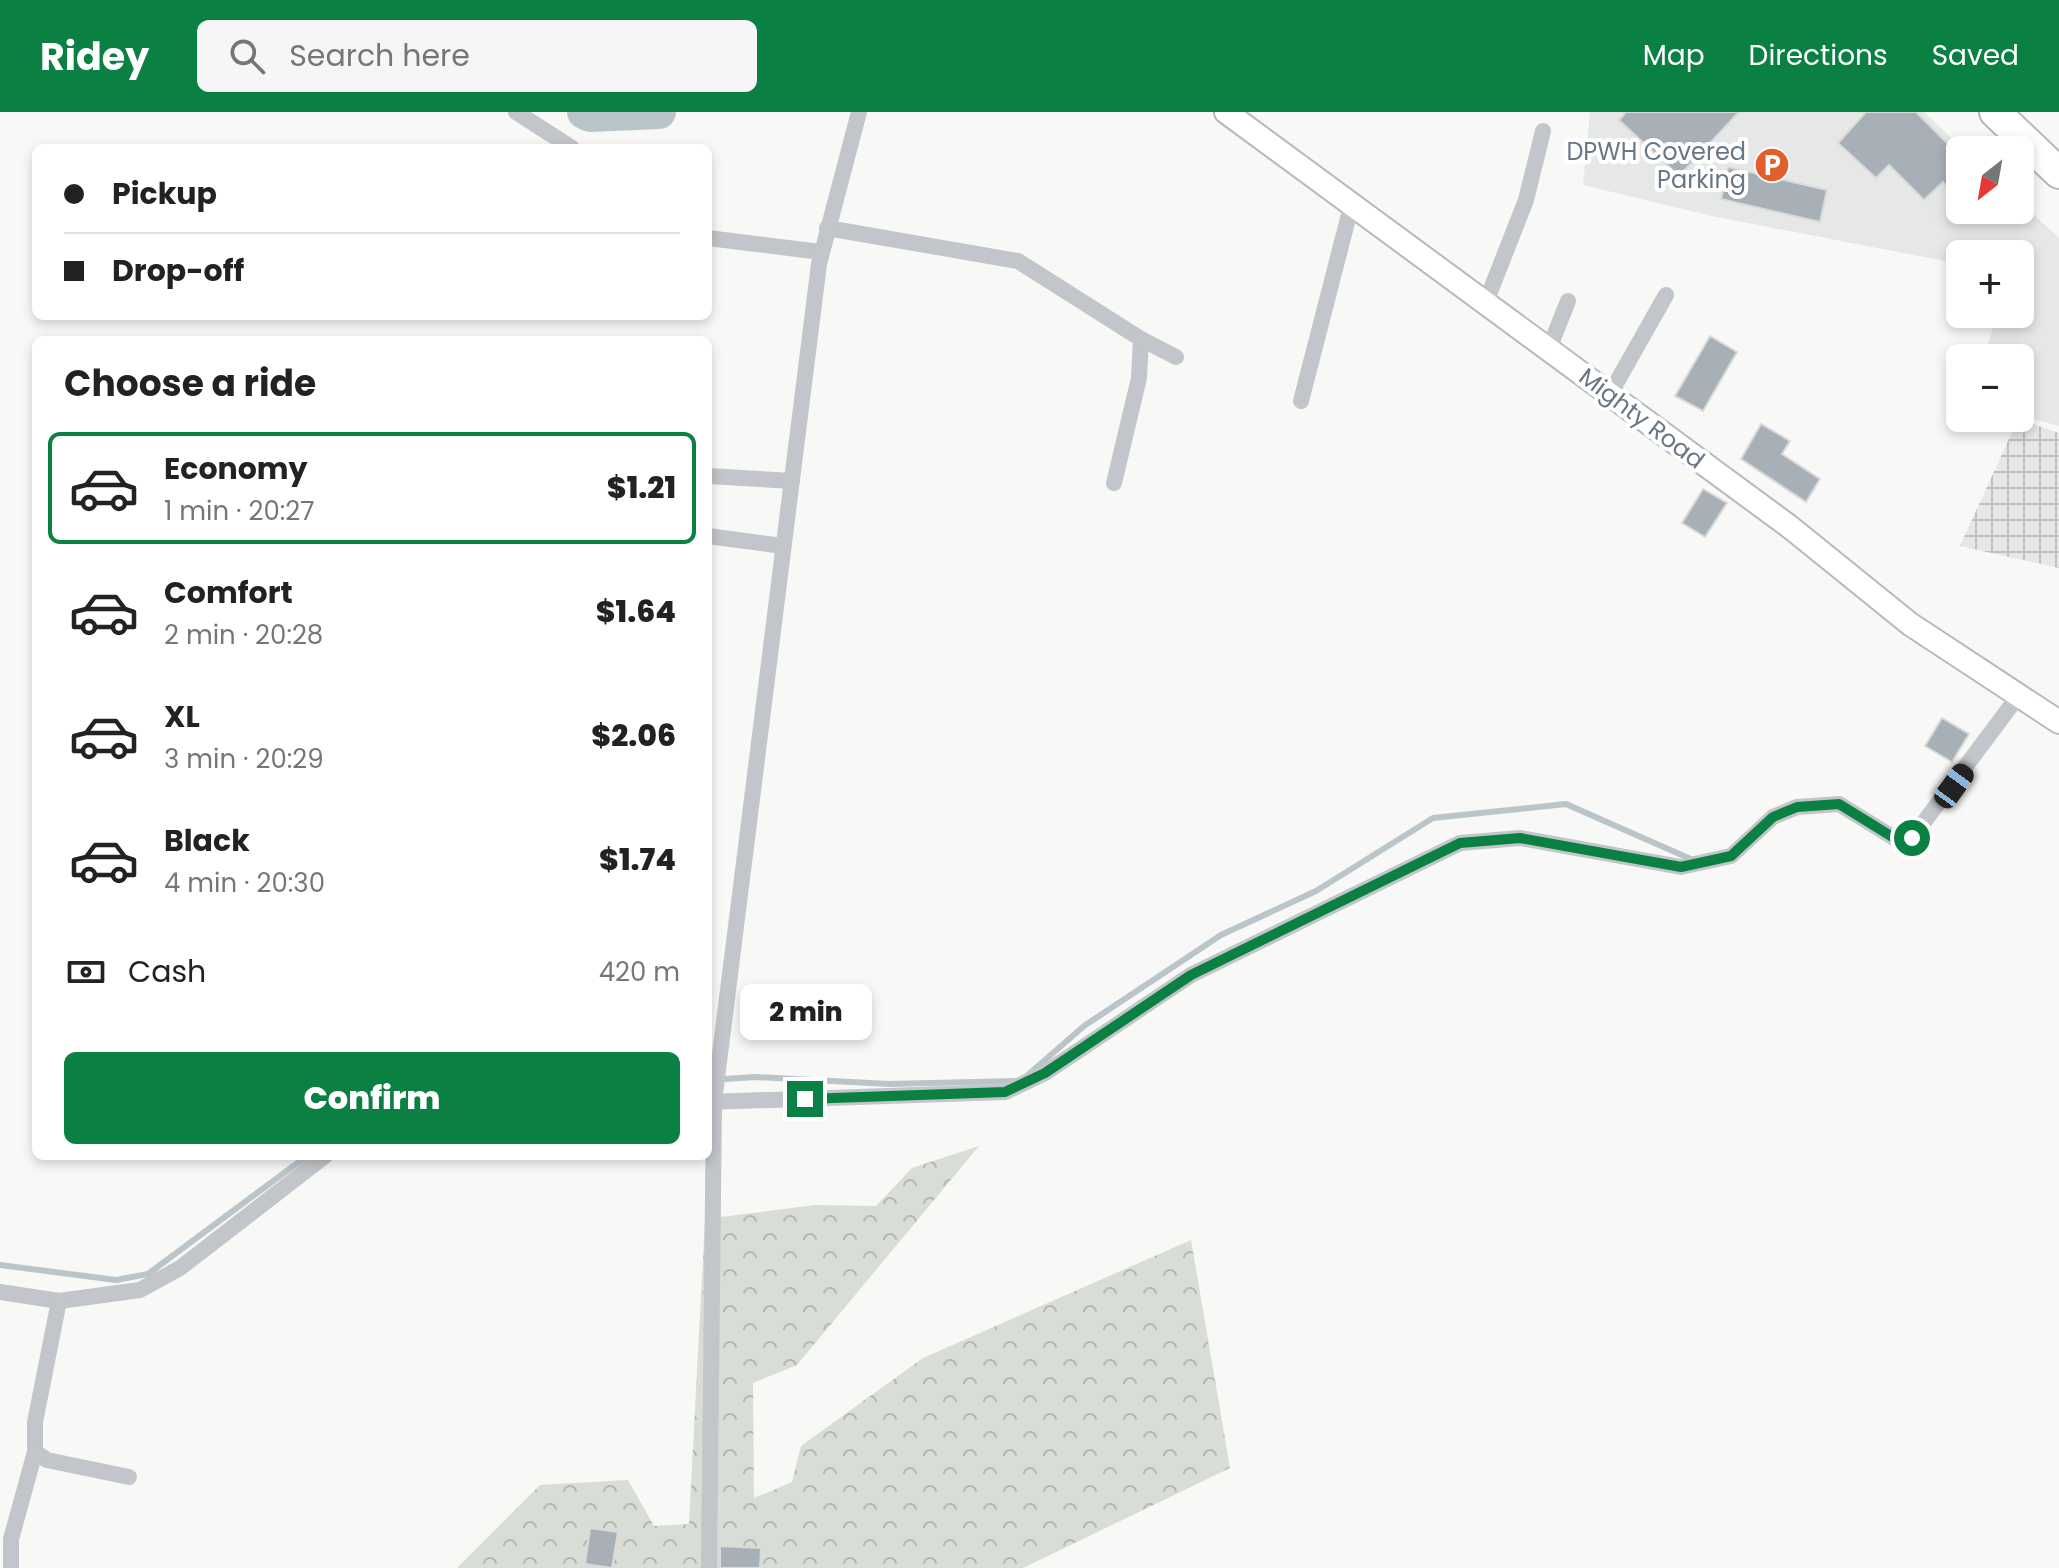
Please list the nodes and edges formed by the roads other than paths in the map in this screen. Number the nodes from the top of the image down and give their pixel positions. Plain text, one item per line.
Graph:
1 (516, 112) edge
2 (859, 112) edge
3 (1226, 112) edge
4 (1995, 112) edge
5 (1543, 131) dead end
6 (566, 144) edge
7 (2059, 173) edge
8 (1352, 203) junction
9 (827, 228) junction
10 (712, 238) edge
11 (821, 252) junction
12 (1666, 295) dead end
13 (1568, 301) dead end
14 (1486, 302) junction
15 (1141, 339) junction
16 (1549, 349) junction
17 (1176, 357) dead end
18 (1610, 394) junction
19 (1301, 401) dead end
20 (712, 476) edge
21 (792, 481) junction
22 (1114, 483) dead end
23 (712, 537) edge
24 (783, 546) junction
25 (2019, 695) junction
26 (2059, 722) edge
27 (712, 1094) edge
28 (712, 1102) edge
29 (320, 1160) edge
30 (711, 1160) edge
31 (0, 1292) edge
32 (59, 1301) junction
33 (35, 1452) junction
34 (129, 1477) dead end
35 (11, 1568) edge
36 (709, 1568) edge

1 - 6 street
2 - 9 street
3 - 8 street, Mighty Road
4 - 7 highway
5 - 14 street
8 - 14 street, Mighty Road
8 - 19 street
9 - 11 street
9 - 15 street
10 - 11 street
11 - 21 street
12 - 18 street
13 - 16 street
14 - 16 street, Mighty Road
15 - 17 street
15 - 22 street
16 - 18 street, Mighty Road
18 - 25 street, Mighty Road
20 - 21 street
21 - 24 street
23 - 24 street
24 - 27 street
25 - 26 street, Mighty Road
25 - 28 street
29 - 32 street
30 - 36 street
31 - 32 street
32 - 33 street
33 - 34 street
33 - 35 street

